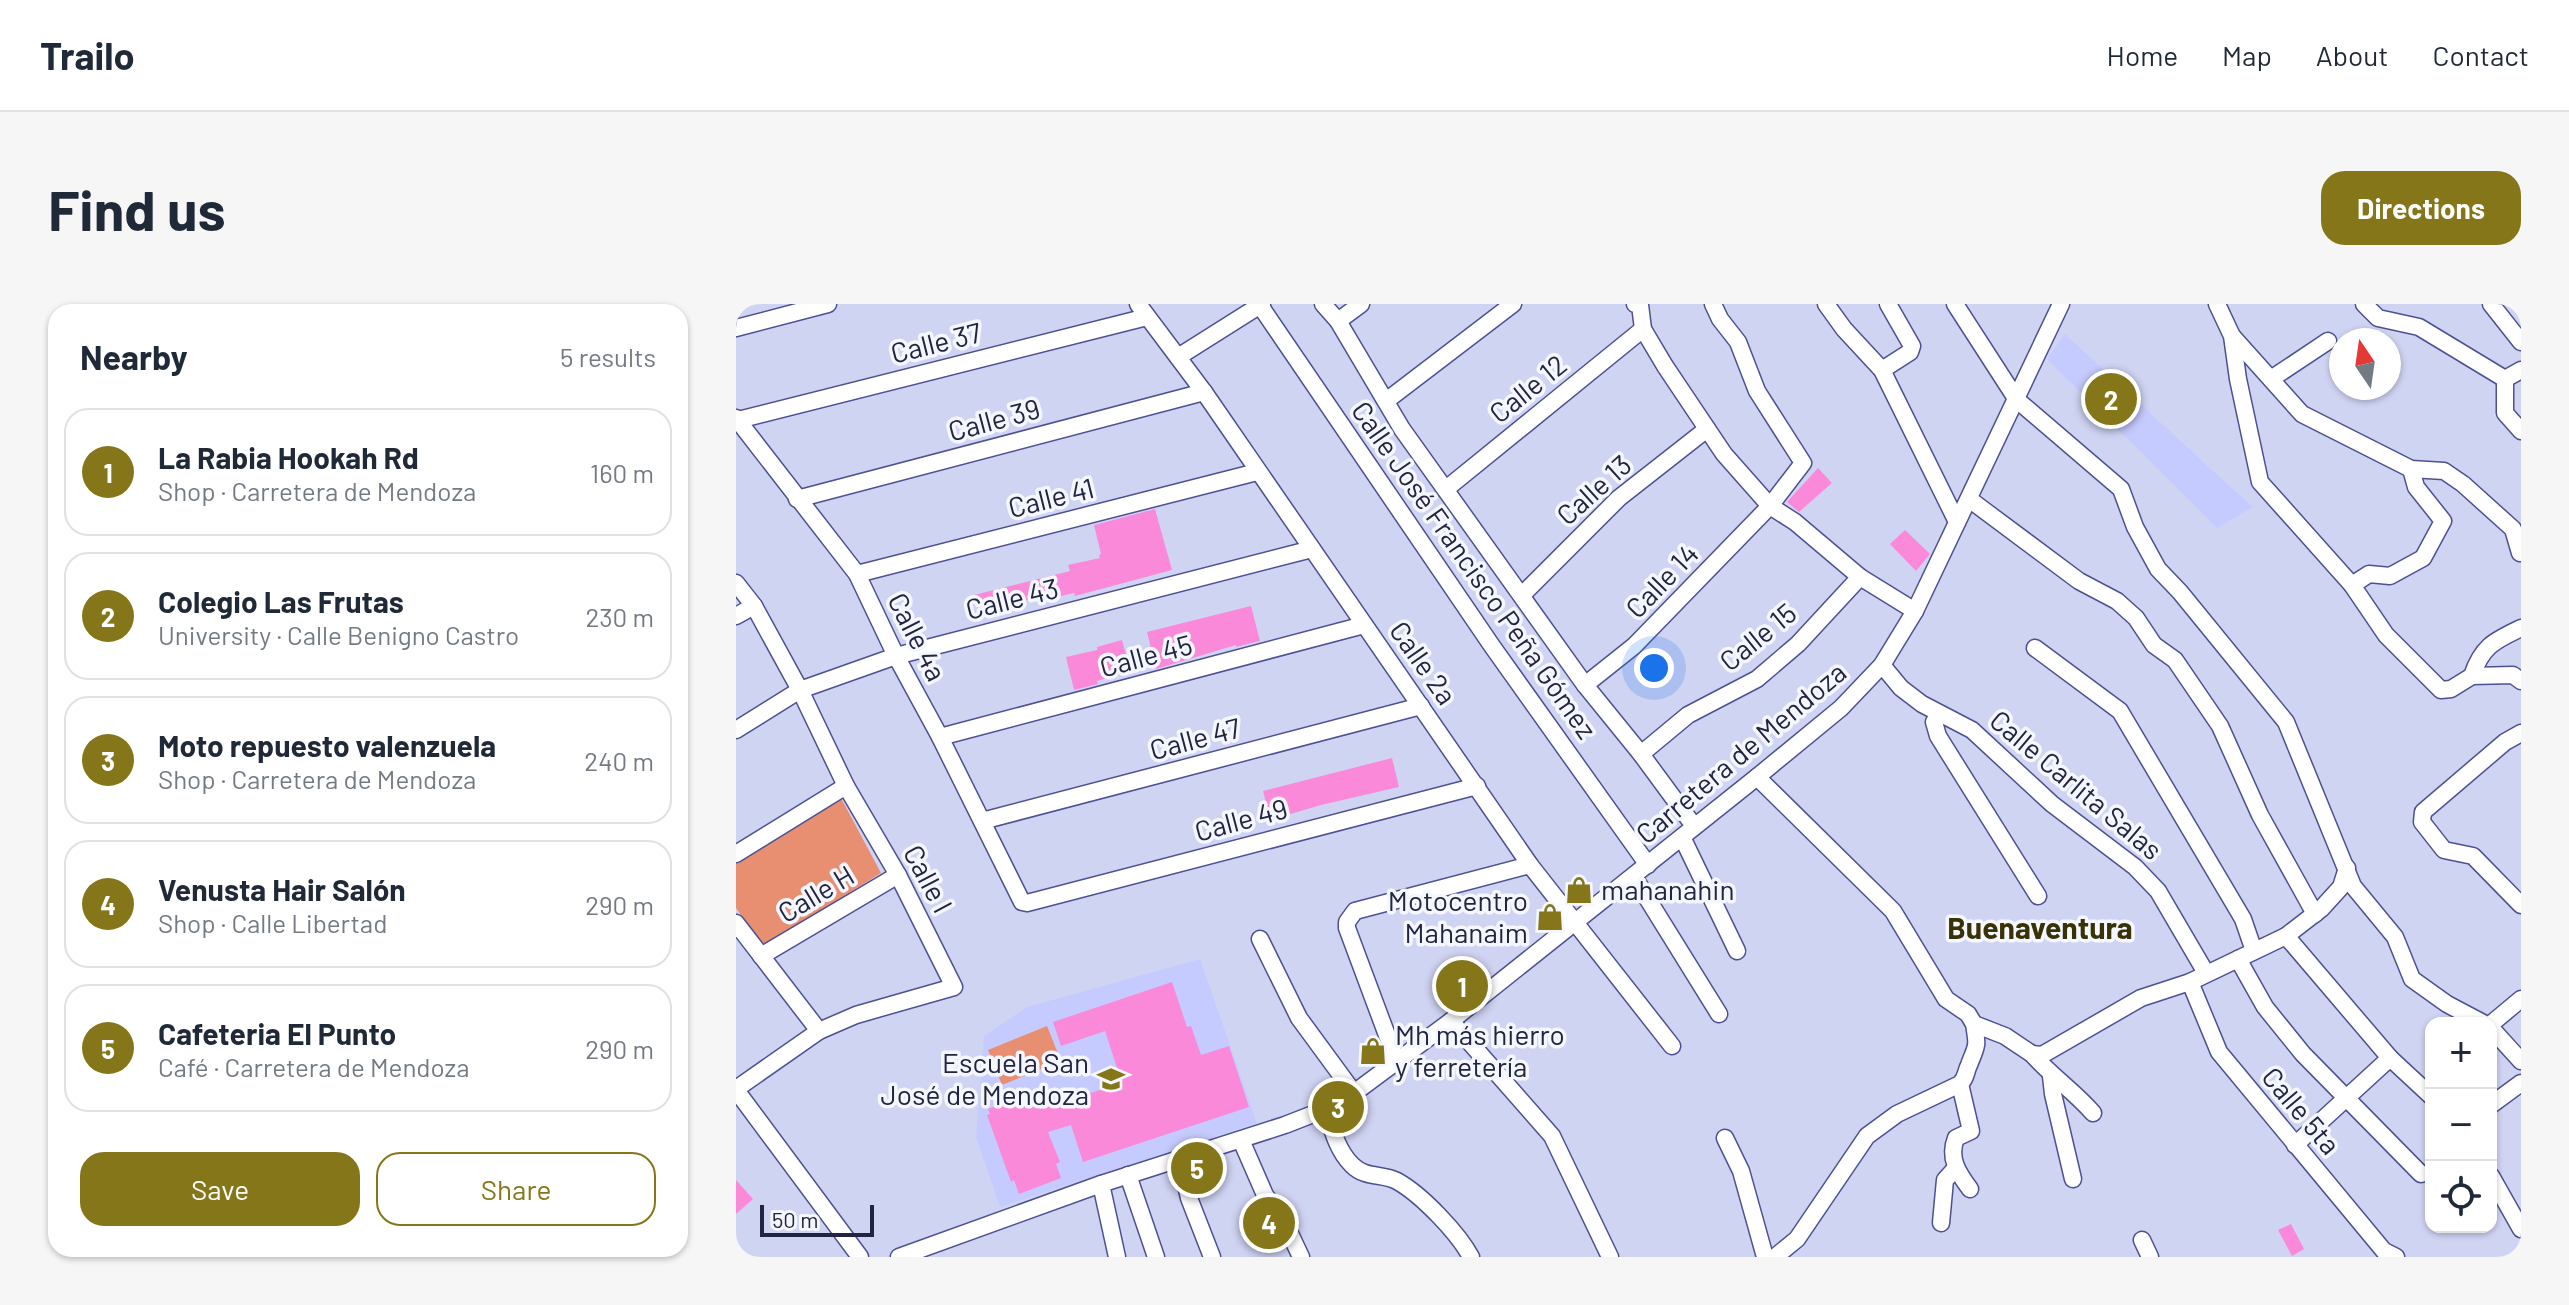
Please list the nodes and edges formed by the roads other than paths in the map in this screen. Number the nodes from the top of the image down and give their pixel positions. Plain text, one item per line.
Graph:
1 (828, 304) edge
2 (1323, 304) edge
3 (1361, 304) edge
4 (1513, 304) edge
5 (1639, 304) edge
6 (1713, 304) edge
7 (1826, 304) edge
8 (1888, 304) edge
9 (1955, 304) edge
10 (2061, 304) edge
11 (2217, 304) edge
12 (2364, 304) edge
13 (2491, 304) edge
14 (1260, 305) edge
15 (1143, 310) edge
16 (1338, 321) junction
17 (736, 328) edge
18 (1643, 329) junction
19 (2232, 336) junction
20 (2328, 341) dead end
21 (2521, 342) edge
22 (1178, 357) junction
23 (1882, 370) junction
24 (2521, 370) edge
25 (2271, 379) junction
26 (2505, 379) junction
27 (1204, 392) junction
28 (2017, 400) junction
29 (1386, 401) junction
30 (737, 419) edge
31 (1707, 429) junction
32 (2521, 431) edge
33 (2411, 469) junction
34 (1257, 472) junction
35 (1446, 489) junction
36 (797, 499) junction
37 (1969, 499) junction
38 (1770, 506) junction
39 (1957, 522) junction
40 (1312, 549) junction
41 (2520, 553) edge
42 (857, 574) junction
43 (1860, 577) junction
44 (736, 583) edge
45 (2352, 585) junction
46 (1522, 595) junction
47 (754, 606) junction
48 (1915, 611) junction
49 (736, 616) edge
50 (1364, 625) junction
51 (2521, 628) edge
52 (2035, 648) dead end
53 (896, 656) junction
54 (1882, 665) junction
55 (2472, 676) junction
56 (2521, 681) edge
57 (1585, 685) junction
58 (800, 690) junction
59 (1421, 706) junction
60 (1939, 714) junction
61 (736, 730) edge
62 (2521, 733) edge
63 (940, 737) junction
64 (1641, 754) junction
65 (1757, 777) junction
66 (846, 786) junction
67 (1477, 786) junction
68 (982, 821) junction
69 (1688, 832) junction
70 (736, 854) edge
71 (1530, 865) junction
72 (1648, 865) junction
73 (2347, 868) junction
74 (898, 875) junction
75 (1634, 877) junction
76 (2038, 896) dead end
77 (1020, 899) joint
78 (2521, 905) edge
79 (2315, 914) junction
80 (736, 923) edge
81 (1574, 923) junction
82 (2286, 936) junction
83 (1260, 939) dead end
84 (1737, 951) dead end
85 (2254, 951) junction
86 (761, 956) junction
87 (2238, 959) junction
88 (2206, 973) junction
89 (2190, 982) junction
90 (2521, 999) edge
91 (1719, 1014) dead end
92 (2472, 1017) edge
93 (1451, 1021) junction
94 (2497, 1021) edge
95 (1974, 1024) junction
96 (819, 1031) junction
97 (2497, 1033) edge
98 (1672, 1046) dead end
99 (2041, 1052) junction
100 (2390, 1058) junction
101 (2521, 1061) edge
102 (1397, 1062) junction
103 (2051, 1076) junction
104 (2521, 1083) edge
105 (1960, 1084) junction
106 (736, 1089) edge
107 (2425, 1090) edge
108 (1354, 1093) junction
109 (2346, 1097) junction
110 (2497, 1101) edge
111 (1326, 1109) junction
112 (2093, 1113) dead end
113 (1725, 1138) dead end
114 (1241, 1140) junction
115 (2295, 1145) junction
116 (1180, 1159) junction
117 (1955, 1169) junction
118 (2421, 1174) dead end
119 (1128, 1175) junction
120 (2073, 1179) dead end
121 (1101, 1184) junction
122 (2497, 1187) edge
123 (1970, 1189) dead end
124 (1941, 1223) dead end
125 (2521, 1229) edge
126 (2142, 1240) dead end
127 (2383, 1255) edge
128 (860, 1257) edge
129 (899, 1257) edge
130 (1117, 1257) edge
131 (1156, 1257) edge
132 (1212, 1257) edge
133 (1301, 1257) edge
134 (1471, 1257) edge
135 (1610, 1257) edge
136 (1765, 1257) edge
137 (1775, 1257) edge
138 (2150, 1257) edge

1 - 17 street
2 - 16 street
3 - 16 street
4 - 29 street
5 - 18 street
6 - 38 street, Calle 14
7 - 23 street
8 - 23 street
9 - 28 street
10 - 28 street, Carretera de Mendoza
11 - 19 street
12 - 26 street
13 - 21 street
14 - 22 street
14 - 72 street, Calle José Francisco Peña Gómez
15 - 22 street, Calle 2a
15 - 30 street, Calle 37
16 - 29 street
18 - 31 street
18 - 35 street, Calle 12
19 - 25 street
19 - 45 street
20 - 25 street
22 - 27 street, Calle 2a
23 - 39 street
24 - 26 street
25 - 33 street
26 - 32 street
27 - 34 street, Calle 2a
27 - 36 street, Calle 39
28 - 37 street, Carretera de Mendoza
28 - 73 street
29 - 35 street
30 - 36 street, Calle 4a
31 - 38 street
31 - 46 street, Calle 13
33 - 41 street
33 - 45 street
34 - 40 street, Calle 2a
34 - 42 street, Calle 41
35 - 46 street
36 - 42 street, Calle 4a
37 - 39 street, Carretera de Mendoza
37 - 79 street
38 - 43 street
38 - 57 street, Calle 14
39 - 48 street, Carretera de Mendoza
40 - 50 street, Calle 2a
40 - 53 street, Calle 43
42 - 53 street, Calle 4a
43 - 48 street
43 - 64 street, Calle 15
44 - 47 street, Calle I
45 - 55 street
46 - 57 street
47 - 49 street
47 - 58 street, Calle I
48 - 54 street, Carretera de Mendoza
50 - 59 street, Calle 2a
50 - 63 street, Calle 45
51 - 55 street
52 - 85 street
53 - 58 street, Calle 43
53 - 63 street, Calle 4a
54 - 60 street, Calle Carlita Salas
54 - 65 street, Carretera de Mendoza
55 - 56 street
57 - 64 street
58 - 61 street, Calle 43
58 - 66 street, Calle I
59 - 67 street, Calle 2a
59 - 68 street, Calle 47
60 - 76 street
60 - 88 street, Calle Carlita Salas
62 - 78 street
63 - 68 street, Calle 4a
64 - 69 street
65 - 69 street, Carretera de Mendoza
65 - 95 street
66 - 70 street
66 - 74 street, Calle I
67 - 71 street, Calle 2a
67 - 77 street, Calle 49
68 - 77 street, Calle 4a
69 - 72 street, Carretera de Mendoza
69 - 84 street
71 - 81 street, Calle 2a
71 - 102 street
72 - 75 street, Carretera de Mendoza
73 - 79 street
73 - 92 street
74 - 86 street, Calle H
74 - 96 street, Calle I
75 - 81 street, Carretera de Mendoza
75 - 91 street
79 - 82 street
80 - 86 street
81 - 93 street, Carretera de Mendoza
81 - 98 street, Calle 2a
82 - 85 street
82 - 100 street
83 - 108 street
85 - 87 street
86 - 96 street
87 - 88 street
87 - 109 street
88 - 89 street
89 - 99 street
89 - 115 street, Calle 5ta
90 - 94 street
93 - 102 street, Carretera de Mendoza
93 - 135 street
95 - 99 street
95 - 105 street
96 - 106 street, Calle I
97 - 101 street
99 - 103 street
100 - 107 street
100 - 109 street
102 - 108 street, Carretera de Mendoza
103 - 112 street
103 - 120 street
104 - 110 street
105 - 117 street
105 - 137 street
106 - 128 street
108 - 111 street, Carretera de Mendoza
109 - 115 street
109 - 118 street
111 - 114 street, Carretera de Mendoza
111 - 134 street
113 - 136 street
114 - 116 street, Carretera de Mendoza
114 - 133 street
115 - 127 street, Calle 5ta
116 - 119 street, Carretera de Mendoza
116 - 132 street
117 - 123 street
117 - 124 street
119 - 121 street, Carretera de Mendoza
119 - 131 street
121 - 129 street, Carretera de Mendoza
121 - 130 street
122 - 125 street
126 - 138 street

